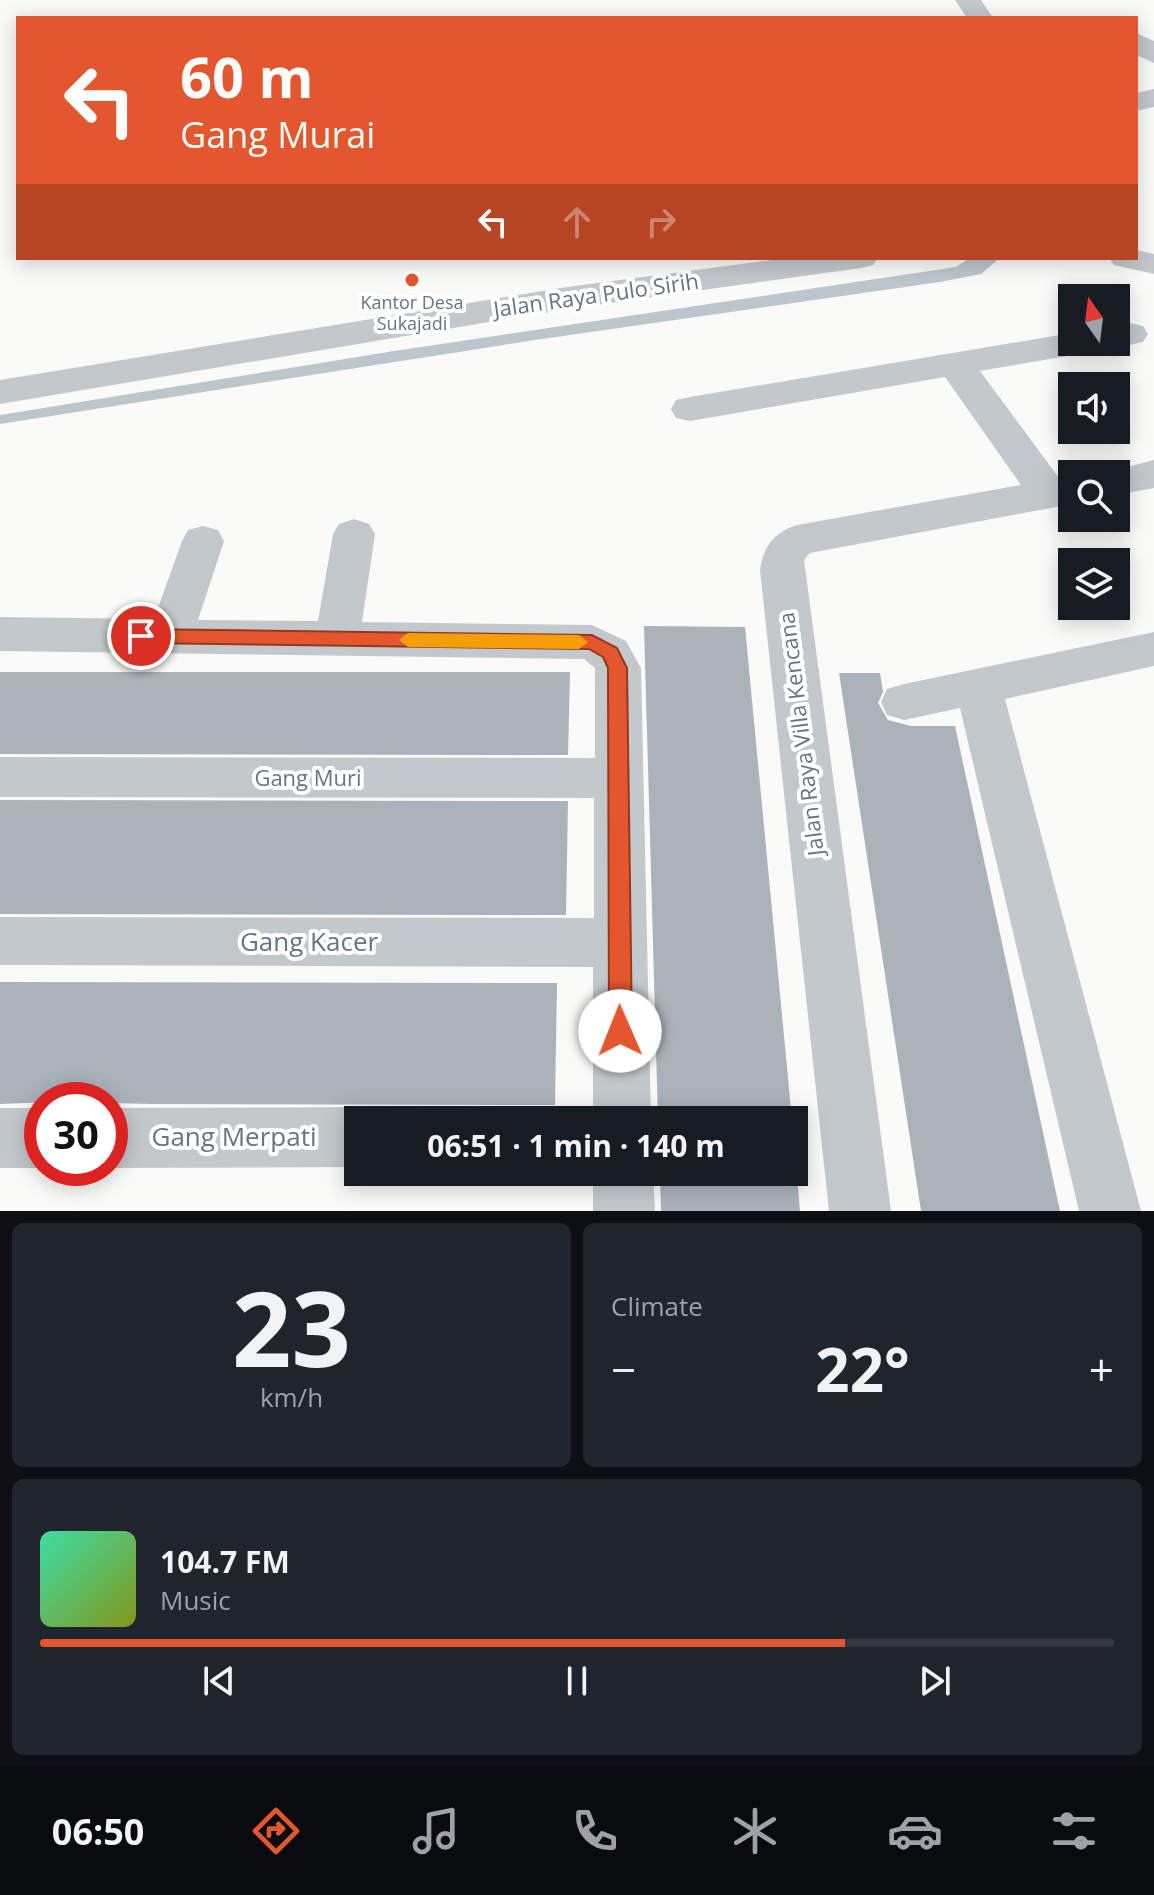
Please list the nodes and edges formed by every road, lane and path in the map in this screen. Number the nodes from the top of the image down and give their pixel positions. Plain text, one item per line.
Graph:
1 (1138, 43) edge
2 (1154, 55) edge
3 (846, 260) edge
4 (1058, 347) edge
5 (955, 364) junction
6 (0, 392) edge
7 (690, 409) dead end
8 (1154, 474) edge
9 (1130, 478) edge
10 (1058, 490) edge
11 (1058, 492) edge
12 (354, 534) dead end
13 (203, 541) dead end
14 (0, 634) edge
15 (170, 636) junction
16 (337, 639) junction
17 (1151, 657) edge
18 (978, 686) junction
19 (904, 702) dead end
20 (0, 777) edge
21 (616, 778) junction
22 (0, 941) edge
23 (619, 943) junction
24 (622, 1106) edge
25 (344, 1137) edge
26 (0, 1138) edge
27 (24, 1138) edge
28 (128, 1138) edge
29 (623, 1186) edge
30 (624, 1211) edge
31 (860, 1211) edge
32 (1110, 1211) edge

1 - 2 street
3 - 6 street, Jalan Raya Pulo Sirih
4 - 5 street
5 - 7 street
5 - 10 street
8 - 9 street
11 - 31 street, Jalan Raya Villa Kencana
12 - 16 street
13 - 15 street
14 - 15 street
15 - 16 street
16 - 21 street
17 - 18 street
18 - 19 street
18 - 32 street
20 - 21 street, Gang Muri
21 - 23 street
22 - 23 street, Gang Kacer
23 - 24 street
25 - 28 street, Gang Merpati
26 - 27 street
29 - 30 street

